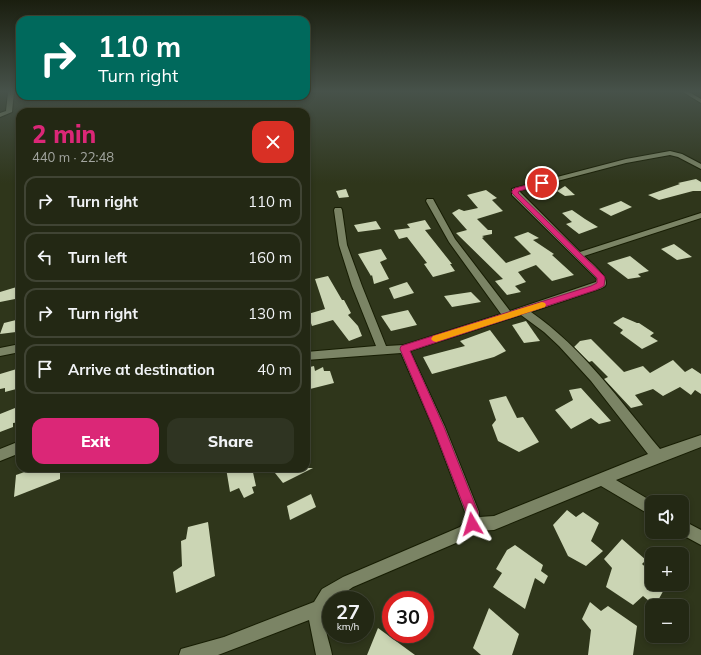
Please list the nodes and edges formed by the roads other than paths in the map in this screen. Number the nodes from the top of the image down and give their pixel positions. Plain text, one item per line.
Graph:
1 (701, 166) edge
2 (430, 201) dead end
3 (338, 210) dead end
4 (701, 215) edge
5 (579, 255) junction
6 (523, 311) junction
7 (508, 316) junction
8 (16, 349) edge
9 (404, 349) junction
10 (383, 350) junction
11 (0, 352) edge
12 (310, 356) edge
13 (701, 441) edge
14 (16, 449) edge
15 (0, 455) edge
16 (658, 456) junction
17 (602, 479) junction
18 (645, 505) edge
19 (472, 524) junction
20 (689, 531) edge
21 (701, 538) edge
22 (319, 608) junction
23 (187, 655) edge
24 (324, 655) edge

1 - 5 street
2 - 7 street
3 - 10 street
4 - 5 street
5 - 6 street
6 - 7 street
6 - 16 street
7 - 9 street
8 - 11 street
9 - 10 street
9 - 19 street
10 - 12 street
13 - 16 street
14 - 15 street
16 - 17 street
17 - 18 street
17 - 19 street
19 - 22 street
20 - 21 street
22 - 23 street
22 - 24 street

